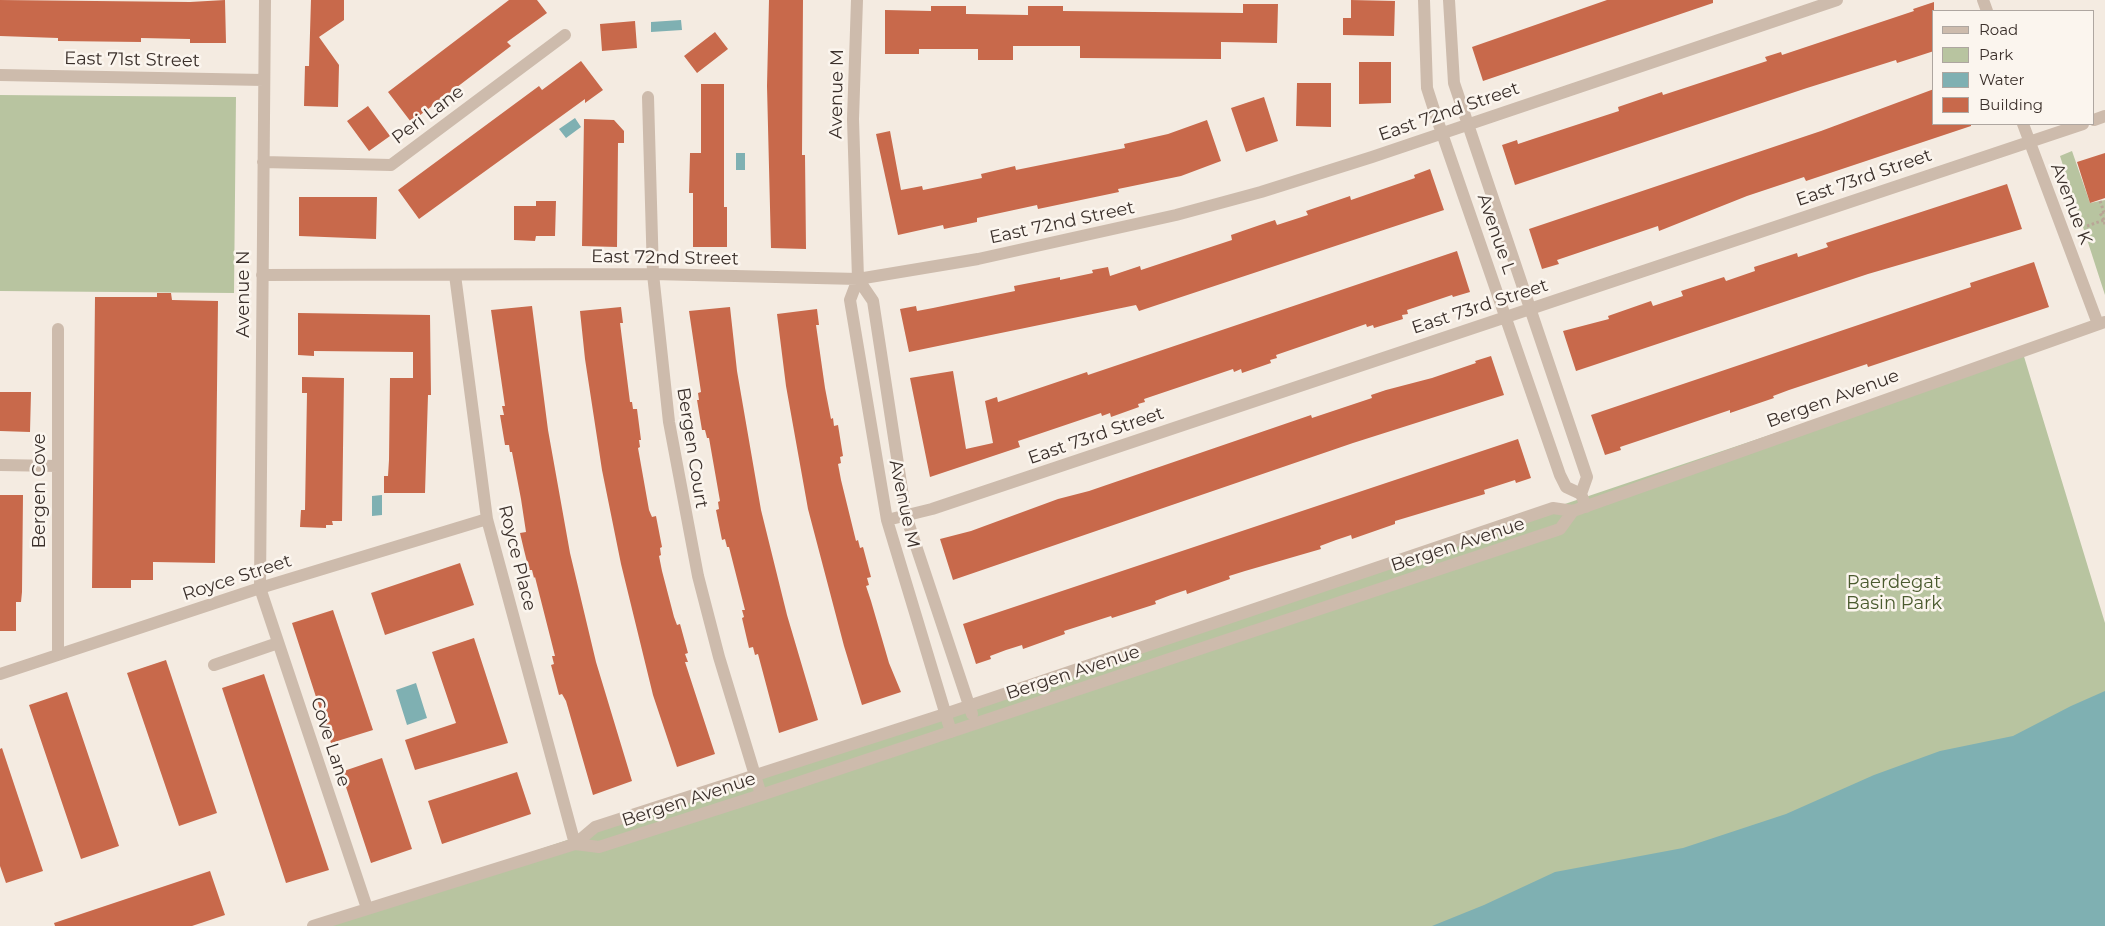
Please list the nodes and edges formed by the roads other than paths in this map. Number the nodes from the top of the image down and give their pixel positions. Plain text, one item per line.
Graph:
1 (264, 0) edge
2 (857, 0) edge
3 (1424, 0) edge
4 (1449, 0) edge
5 (1837, 0) edge
6 (566, 35) dead end
7 (0, 75) edge
8 (264, 80) junction
9 (648, 97) dead end
10 (1467, 125) junction
11 (2023, 125) edge
12 (2079, 125) edge
13 (1442, 133) junction
14 (2028, 142) junction
15 (263, 162) junction
16 (262, 274) junction
17 (653, 274) junction
18 (455, 275) junction
19 (858, 279) junction
20 (1532, 308) junction
21 (1506, 316) junction
22 (2101, 323) edge
23 (58, 329) dead end
24 (0, 465) edge
25 (58, 466) junction
26 (1581, 494) junction
27 (1586, 507) junction
28 (1573, 511) junction
29 (906, 516) junction
30 (486, 519) junction
31 (887, 520) junction
32 (260, 588) junction
33 (278, 643) junction
34 (58, 653) junction
35 (214, 665) dead end
36 (0, 674) edge
37 (969, 706) junction
38 (945, 714) junction
39 (975, 724) junction
40 (951, 732) junction
41 (755, 775) junction
42 (761, 796) junction
43 (574, 844) junction
44 (366, 908) junction
45 (313, 926) edge

1 - 8 street, Avenue N
2 - 19 street, Avenue M
3 - 13 street, Avenue L
4 - 10 street, Avenue L
5 - 10 street, East 72nd Street
6 - 15 street, Peri Lane
7 - 8 street, East 71st Street
8 - 15 street, Avenue N
9 - 17 street, Bergen Court
10 - 13 street, East 72nd Street
10 - 20 street, Avenue L
11 - 14 street, Avenue K
12 - 14 street, East 73rd Street
13 - 19 street, East 72nd Street
13 - 21 street, Avenue L
14 - 20 street, East 73rd Street
14 - 22 street, Avenue K
15 - 16 street, Avenue N
16 - 18 street, East 72nd Street
16 - 32 street, Avenue N
17 - 18 street, East 72nd Street
17 - 19 street, East 72nd Street
17 - 41 street, Bergen Court
18 - 30 street, Royce Place
19 - 29 street, Avenue M
19 - 31 street, Avenue M
20 - 21 street, East 73rd Street
20 - 26 street, Avenue L
21 - 26 street, Avenue L
21 - 29 street, East 73rd Street
22 - 27 street, Bergen Avenue
23 - 25 street, Bergen Cove
24 - 25 street
25 - 34 street, Bergen Cove
26 - 27 street
27 - 28 street, Bergen Avenue
28 - 37 street, Bergen Avenue
28 - 39 street, Bergen Avenue
29 - 31 street, East 73rd Street
29 - 37 street, Avenue M
30 - 32 street, Royce Street
30 - 43 street, Royce Place
31 - 38 street, Avenue M
32 - 33 street, Cove Lane
32 - 34 street, Royce Street
33 - 35 street
33 - 44 street, Cove Lane
34 - 36 street, Royce Street
37 - 38 street, Bergen Avenue
37 - 39 street, Avenue M
38 - 40 street, Avenue M
38 - 41 street, Bergen Avenue
39 - 40 street, Bergen Avenue
40 - 42 street, Bergen Avenue
41 - 42 street, Bergen Court
41 - 43 street, Bergen Avenue
42 - 43 street, Bergen Avenue
43 - 44 street, Bergen Avenue
44 - 45 street, Bergen Avenue

